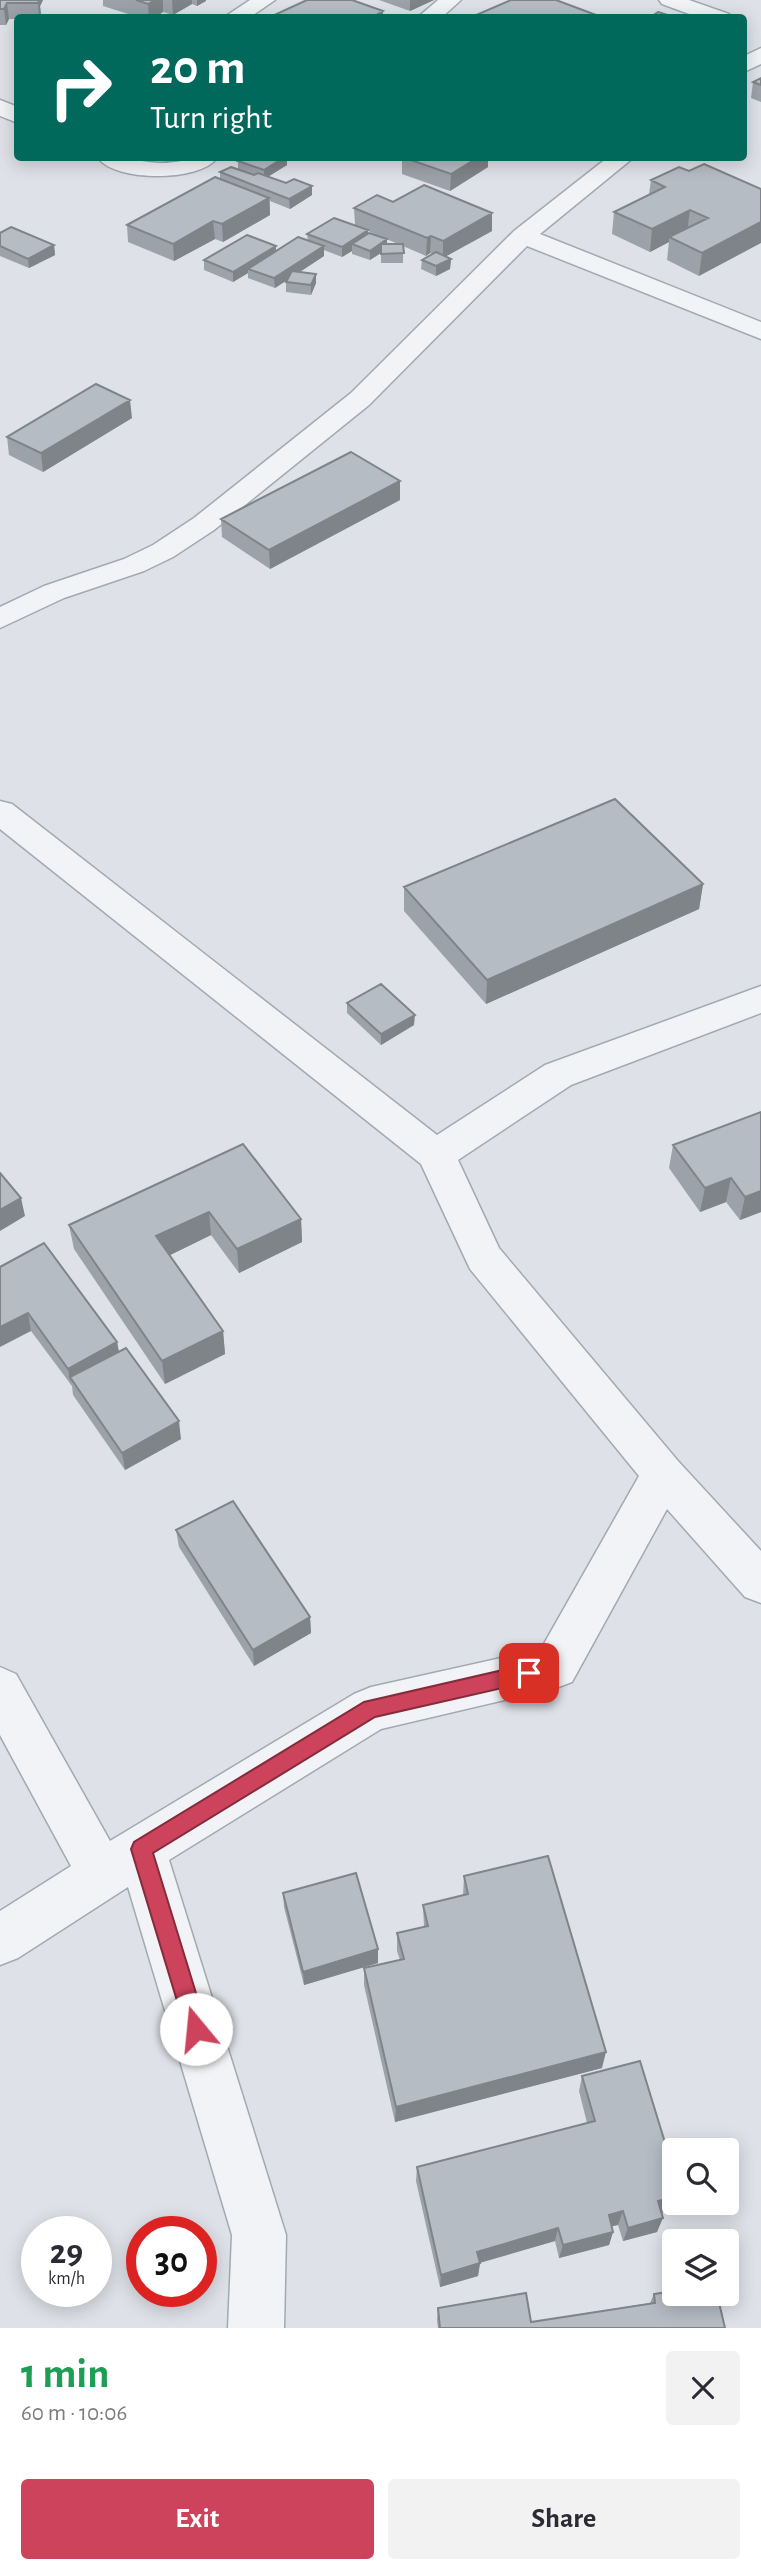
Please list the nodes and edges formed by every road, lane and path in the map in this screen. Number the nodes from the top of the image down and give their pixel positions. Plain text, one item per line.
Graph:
1 (265, 0) edge
2 (452, 0) edge
3 (669, 0) edge
4 (240, 14) edge
5 (433, 14) edge
6 (710, 14) edge
7 (120, 161) edge
8 (197, 161) edge
9 (617, 161) edge
10 (523, 236) junction
11 (761, 331) edge
12 (0, 619) edge
13 (0, 812) edge
14 (761, 999) edge
15 (436, 1155) junction
16 (663, 1474) junction
17 (761, 1583) edge
18 (0, 1689) edge
19 (121, 1861) junction
20 (0, 1940) edge
21 (256, 2328) edge

1 - 4 street
2 - 5 street
3 - 6 street
7 - 8 street
9 - 10 street
10 - 11 street
10 - 12 street
13 - 15 street
14 - 15 street
15 - 16 street
16 - 17 street
16 - 19 street
18 - 19 street
19 - 20 street
19 - 21 street

